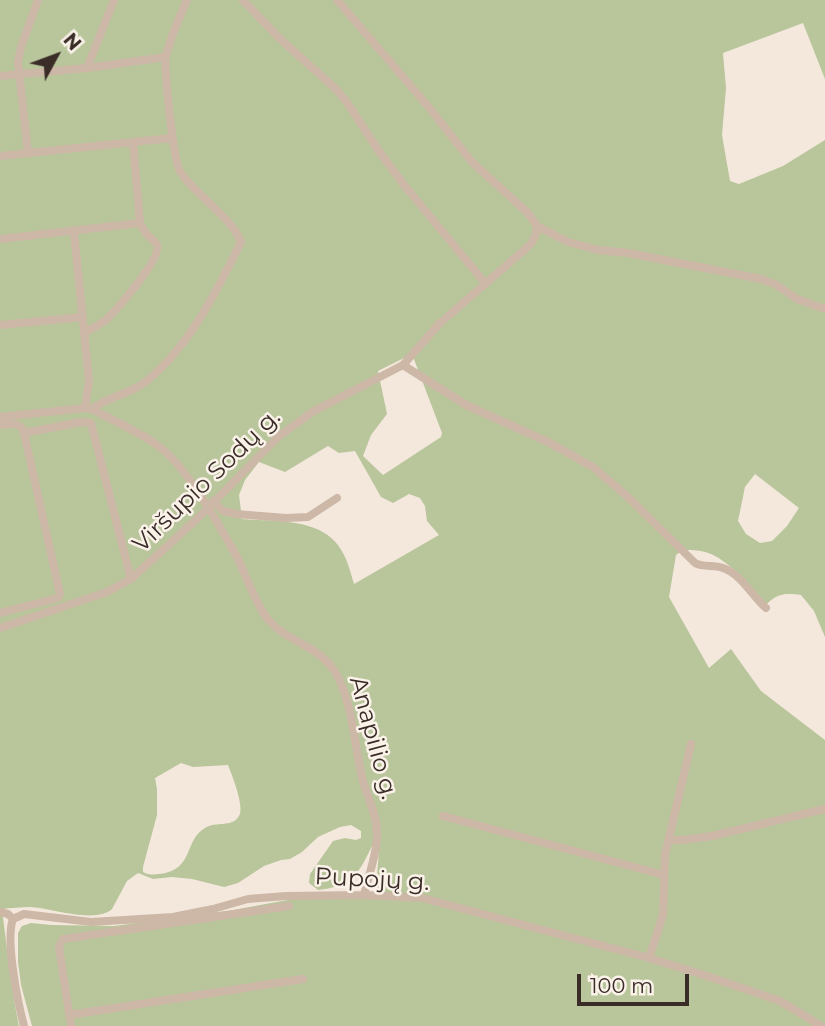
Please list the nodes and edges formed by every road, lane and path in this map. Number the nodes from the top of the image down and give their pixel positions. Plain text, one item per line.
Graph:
1 (38, 0) edge
2 (114, 0) edge
3 (187, 0) edge
4 (243, 0) edge
5 (337, 0) edge
6 (166, 57) junction
7 (87, 68) junction
8 (19, 74) junction
9 (0, 76) edge
10 (172, 138) junction
11 (133, 142) junction
12 (28, 153) junction
13 (0, 156) edge
14 (141, 223) junction
15 (537, 226) junction
16 (74, 232) junction
17 (0, 239) edge
18 (485, 283) junction
19 (825, 309) edge
20 (83, 317) junction
21 (0, 325) edge
22 (84, 333) junction
23 (403, 365) junction
24 (89, 409) junction
25 (38, 414) junction
26 (0, 417) edge
27 (0, 425) edge
28 (40, 431) junction
29 (24, 433) junction
30 (337, 498) dead end
31 (210, 505) junction
32 (131, 579) junction
33 (766, 608) dead end
34 (0, 613) edge
35 (0, 628) edge
36 (691, 744) dead end
37 (825, 809) edge
38 (443, 817) dead end
39 (669, 840) junction
40 (664, 875) junction
41 (364, 895) junction
42 (289, 906) dead end
43 (0, 912) edge
44 (13, 919) junction
45 (649, 958) junction
46 (303, 979) dead end
47 (69, 1015) junction
48 (24, 1026) edge
49 (71, 1026) edge
50 (821, 1026) edge

1 - 8 street
2 - 7 street
3 - 6 street
4 - 18 street
5 - 15 street
6 - 7 street
6 - 10 street
7 - 8 street
8 - 9 street
8 - 12 street
10 - 11 street
10 - 24 street
11 - 12 street
11 - 14 street
12 - 13 street
14 - 16 street
14 - 22 street
15 - 18 street, Viršupio Sodų g.
15 - 19 street
16 - 17 street
16 - 20 street
18 - 23 street, Viršupio Sodų g.
20 - 21 street
20 - 22 street
22 - 24 street
23 - 31 street, Viršupio Sodų g.
23 - 33 street
24 - 25 street
24 - 31 street, Anapilio g.
25 - 26 street
25 - 28 street
27 - 29 street
28 - 29 street
28 - 32 street
29 - 34 street
30 - 31 street
31 - 32 street, Viršupio Sodų g.
31 - 41 street, Anapilio g.
32 - 35 street, Viršupio Sodų g.
36 - 39 street
37 - 39 street
38 - 40 street
39 - 40 street
40 - 45 street
41 - 44 street, Pupojų g.
41 - 45 street, Pupojų g.
42 - 47 street
43 - 44 street
44 - 48 street
45 - 50 street, Pupojų g.
46 - 47 street
47 - 49 street

